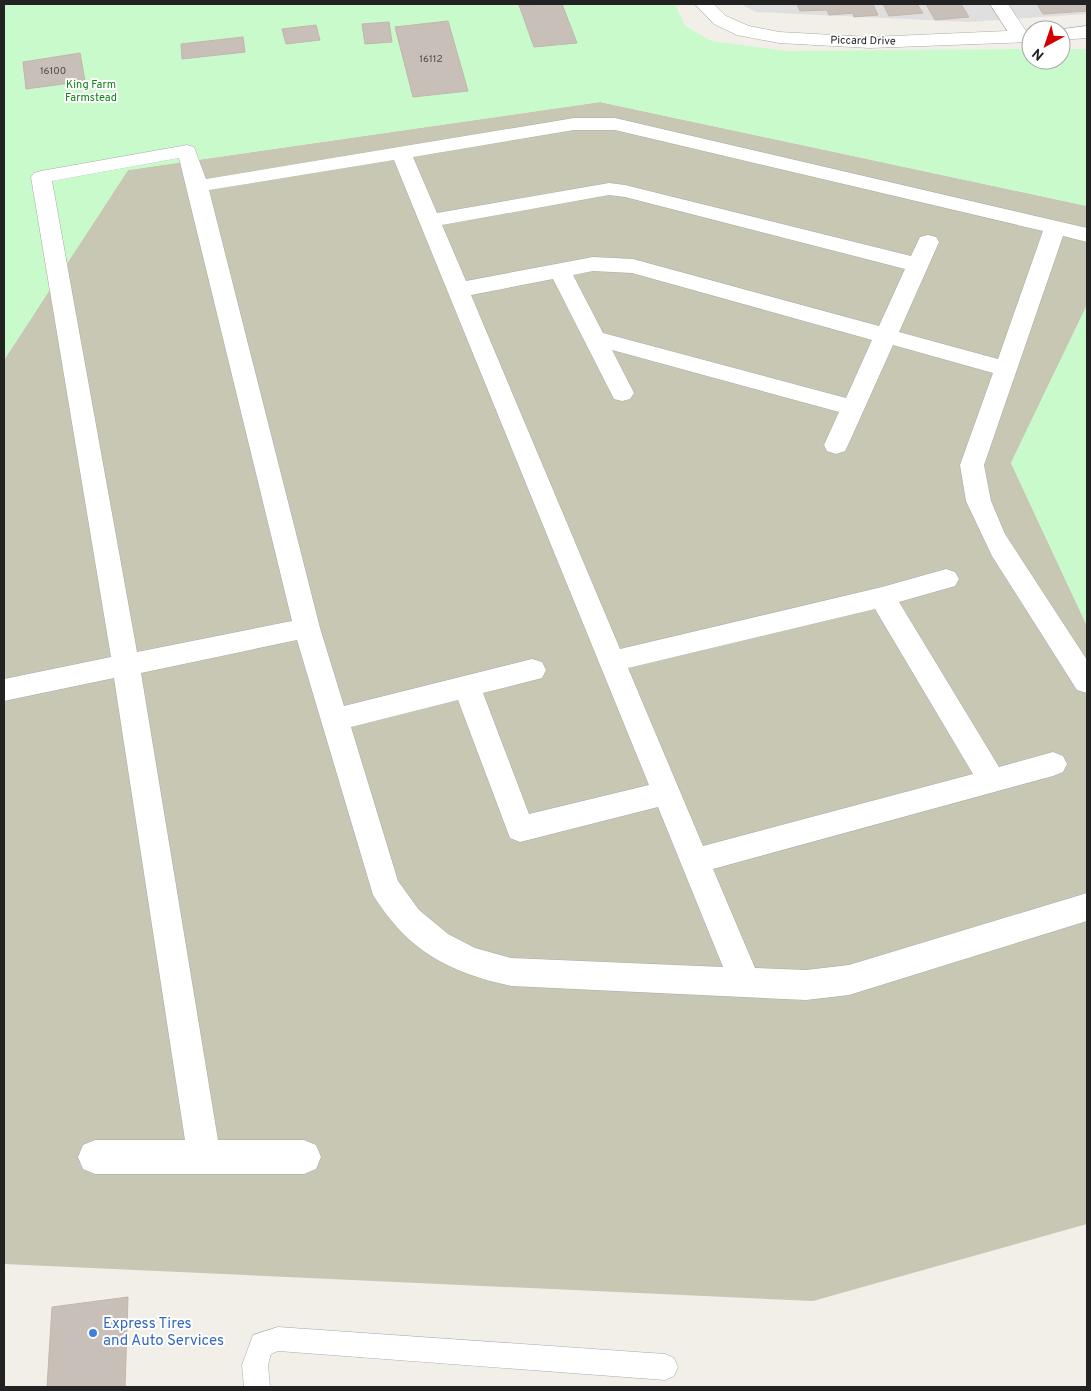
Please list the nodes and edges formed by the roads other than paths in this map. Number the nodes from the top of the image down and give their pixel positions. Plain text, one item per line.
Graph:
1 (704, 4) edge
2 (998, 4) edge
3 (1021, 30) edge
4 (1087, 32) edge
5 (1071, 33) edge
6 (1021, 36) edge
7 (401, 152) junction
8 (198, 186) junction
9 (430, 221) junction
10 (1055, 227) junction
11 (1087, 235) edge
12 (928, 242) dead end
13 (918, 265) junction
14 (560, 270) junction
15 (458, 290) junction
16 (887, 336) junction
17 (595, 338) junction
18 (1006, 369) junction
19 (622, 393) dead end
20 (854, 408) junction
21 (836, 445) dead end
22 (946, 579) dead end
23 (882, 597) junction
24 (307, 628) junction
25 (613, 661) junction
26 (126, 665) junction
27 (532, 670) dead end
28 (1087, 682) edge
29 (467, 687) junction
30 (4, 690) edge
31 (334, 720) junction
32 (1053, 764) dead end
33 (992, 780) junction
34 (667, 793) junction
35 (695, 861) junction
36 (1087, 907) edge
37 (745, 982) junction
38 (204, 1156) junction
39 (95, 1157) dead end
40 (304, 1157) dead end
41 (665, 1367) dead end
42 (257, 1387) edge

1 - 6 street, Piccard Drive
2 - 3 street
4 - 5 street
7 - 8 street
7 - 9 street
7 - 10 street
8 - 24 street
8 - 26 street
9 - 13 street
9 - 15 street
10 - 11 street
10 - 18 street
12 - 13 street
13 - 16 street
14 - 15 street
14 - 16 street
14 - 17 street
15 - 25 street
16 - 18 street
16 - 20 street
17 - 19 street
17 - 20 street
18 - 28 street
20 - 21 street
22 - 23 street
23 - 25 street
23 - 33 street
24 - 26 street
24 - 31 street
25 - 34 street
26 - 30 street
26 - 38 street
27 - 29 street
29 - 31 street
29 - 34 street
31 - 37 street
32 - 33 street
33 - 35 street
34 - 35 street
35 - 37 street
36 - 37 street
38 - 39 street
38 - 40 street
41 - 42 lane

